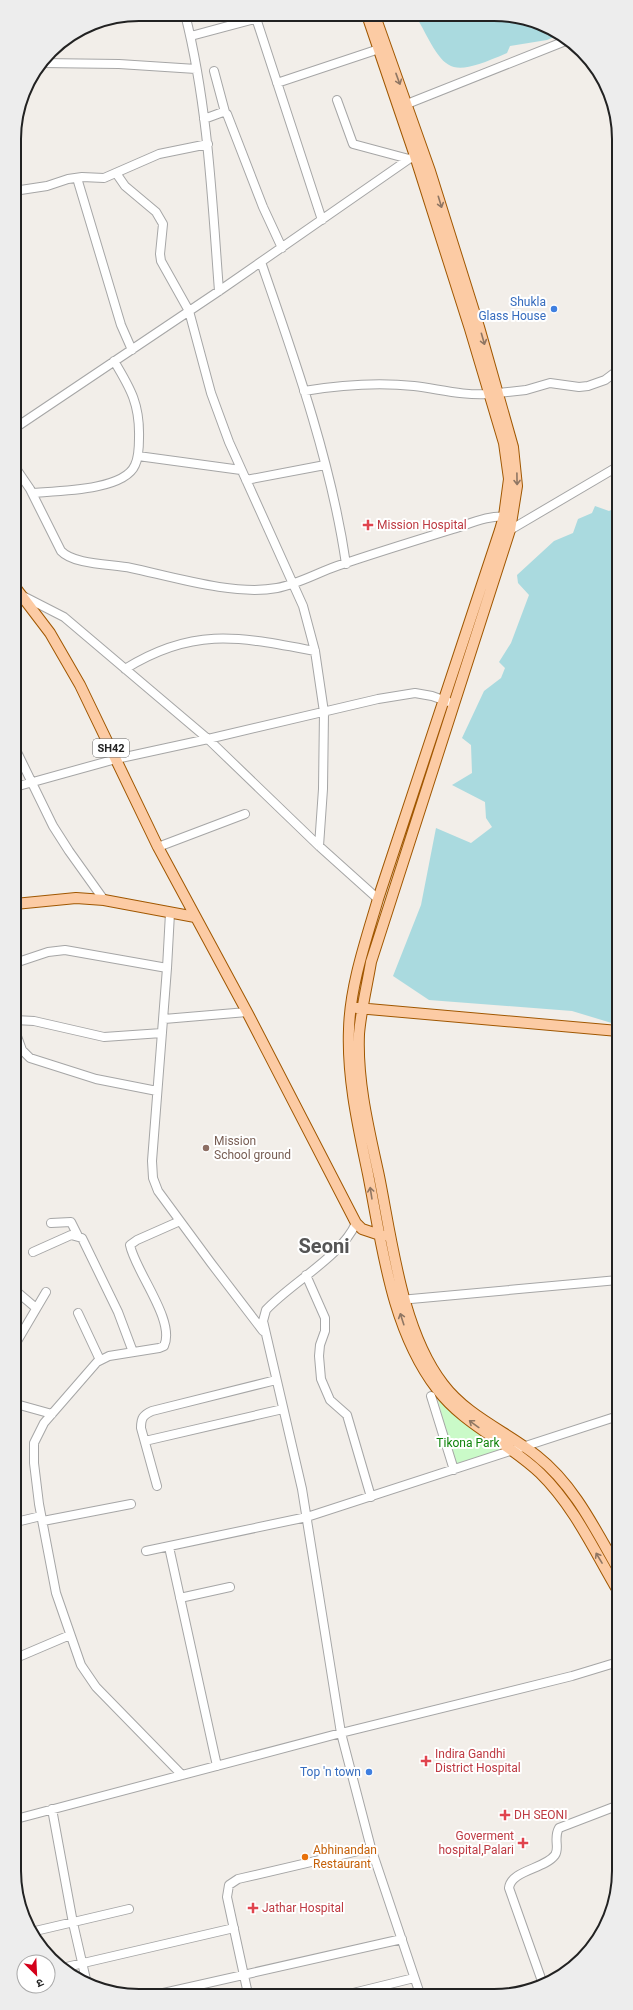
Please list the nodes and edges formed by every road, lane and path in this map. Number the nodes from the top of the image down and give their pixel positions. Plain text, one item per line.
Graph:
1 (187, 21) edge
2 (242, 21) edge
3 (256, 21) edge
4 (369, 21) edge
5 (377, 21) edge
6 (191, 36) junction
7 (562, 43) edge
8 (378, 49) junction
9 (49, 63) edge
10 (196, 69) junction
11 (214, 71) dead end
12 (277, 83) junction
13 (337, 100) dead end
14 (407, 104) junction
15 (225, 112) junction
16 (204, 119) junction
17 (208, 144) junction
18 (416, 156) junction
19 (116, 173) junction
20 (77, 178) junction
21 (21, 190) edge
22 (322, 220) junction
23 (282, 248) junction
24 (261, 262) junction
25 (219, 291) junction
26 (189, 312) junction
27 (132, 350) junction
28 (114, 361) junction
29 (612, 375) edge
30 (304, 391) junction
31 (494, 394) junction
32 (21, 424) edge
33 (138, 456) junction
34 (325, 465) junction
35 (241, 470) junction
36 (612, 470) edge
37 (21, 476) edge
38 (246, 480) junction
39 (32, 493) junction
40 (509, 517) junction
41 (505, 530) junction
42 (346, 564) junction
43 (293, 584) junction
44 (21, 594) edge
45 (23, 596) junction
46 (316, 651) junction
47 (125, 669) junction
48 (444, 699) junction
49 (454, 704) junction
50 (324, 712) junction
51 (208, 739) junction
52 (116, 759) junction
53 (21, 760) edge
54 (33, 783) junction
55 (21, 786) edge
56 (245, 814) dead end
57 (319, 846) junction
58 (158, 847) junction
59 (378, 899) junction
60 (104, 900) junction
61 (21, 903) edge
62 (170, 913) junction
63 (195, 917) junction
64 (21, 962) edge
65 (167, 968) junction
66 (351, 1007) junction
67 (362, 1008) junction
68 (247, 1012) junction
69 (164, 1018) junction
70 (21, 1020) edge
71 (612, 1030) edge
72 (162, 1033) junction
73 (21, 1047) edge
74 (157, 1091) junction
75 (180, 1221) junction
76 (51, 1223) dead end
77 (356, 1223) junction
78 (378, 1235) junction
79 (78, 1236) junction
80 (391, 1237) junction
81 (33, 1252) dead end
82 (306, 1275) junction
83 (612, 1281) edge
84 (46, 1292) dead end
85 (21, 1296) edge
86 (401, 1300) junction
87 (36, 1308) junction
88 (78, 1313) dead end
89 (21, 1334) edge
90 (265, 1334) junction
91 (133, 1352) junction
92 (100, 1360) junction
93 (276, 1380) junction
94 (431, 1396) dead end
95 (21, 1405) edge
96 (283, 1409) junction
97 (52, 1414) junction
98 (612, 1418) edge
99 (145, 1441) junction
100 (525, 1447) junction
101 (513, 1451) junction
102 (454, 1470) junction
103 (157, 1486) dead end
104 (371, 1497) junction
105 (131, 1504) dead end
106 (307, 1517) junction
107 (42, 1519) junction
108 (21, 1521) edge
109 (169, 1546) junction
110 (146, 1551) dead end
111 (612, 1559) edge
112 (612, 1581) edge
113 (230, 1587) dead end
114 (180, 1598) junction
115 (70, 1635) junction
116 (21, 1656) edge
117 (612, 1664) edge
118 (341, 1733) junction
119 (217, 1766) junction
120 (182, 1775) junction
121 (612, 1808) edge
122 (52, 1809) junction
123 (21, 1817) edge
124 (371, 1848) junction
125 (129, 1909) dead end
126 (73, 1923) junction
127 (234, 1928) junction
128 (38, 1931) edge
129 (402, 1939) junction
130 (82, 1963) junction
131 (69, 1966) edge
132 (244, 1975) junction
133 (85, 1976) edge
134 (414, 1978) junction
135 (541, 1979) edge
136 (181, 1989) edge
137 (247, 1989) edge
138 (369, 1989) edge
139 (418, 1989) edge

1 - 6 street
2 - 6 street
3 - 12 street
4 - 8 main road
5 -> 14 main road
6 - 10 street
7 - 14 street
8 - 12 street
8 - 18 main road
9 - 10 street
10 - 16 street
11 - 15 street
12 - 22 street
13 - 18 street
14 - 18 main road
15 - 16 street
15 - 23 street
16 - 17 street
17 - 19 street
17 - 25 street
18 - 22 street
18 - 31 main road
19 - 20 street
19 - 26 street
20 - 21 street
20 - 27 street
22 - 23 street
23 - 24 street
24 - 25 street
24 - 30 street
25 - 26 street
26 - 27 street
26 - 35 street
27 - 28 street
28 - 32 street
28 - 33 street
29 - 31 street
30 - 31 street
30 - 34 street
31 - 40 main road
33 - 35 street
33 - 39 street
34 - 38 street
34 - 42 street
35 - 38 street
36 - 41 street
37 - 39 street
38 - 43 street
39 - 43 street
40 - 41 main road
40 - 42 street
41 - 48 main road
41 - 49 main road
42 - 43 street
43 - 46 street
44 - 45 main road, SH42
45 - 47 street
45 - 52 main road, SH42
46 - 47 street
46 - 50 street
47 - 51 street
48 - 49 street
48 - 50 street
48 - 59 main road
49 - 67 main road
50 - 51 street
50 - 57 street
51 - 52 street
51 - 57 street
52 - 54 street
52 - 58 main road, SH42
53 - 54 street
54 - 55 street
54 - 60 street
56 - 58 street
57 - 59 street
58 - 63 main road, SH42
59 - 66 main road
60 - 61 main road
60 - 62 main road
62 - 63 main road
62 - 65 street
63 - 68 main road
64 - 65 street
65 - 69 street
66 - 67 main road
78 -> 66 main road
67 - 71 main road
67 - 80 main road
68 - 69 street
68 - 77 main road
69 - 72 street
70 - 72 street
72 - 74 street
73 - 74 street
74 - 75 street
75 - 90 street
75 - 91 street
76 - 79 street
77 - 78 main road
77 - 82 street
78 - 80 main road
78 - 86 main road
79 - 81 street
79 - 91 street
80 - 86 main road
82 - 90 street
82 - 104 street
83 - 86 street
84 - 87 street
85 - 87 street
86 - 100 main road
101 -> 86 main road
87 - 89 street
88 - 92 street
90 - 93 street
91 - 92 street
92 - 97 street
93 - 96 street
93 - 99 street
94 - 102 street
95 - 97 street
96 - 99 street
96 - 106 street
97 - 107 street
98 - 100 street
99 - 103 street
100 - 101 street
100 - 111 main road
101 - 102 street
112 -> 101 main road
102 - 104 street
104 - 106 street
105 - 107 street
106 - 109 street
106 - 118 street
107 - 108 street
107 - 115 street
109 - 110 street
109 - 114 street
113 - 114 street
114 - 119 street
115 - 116 street
115 - 120 street
117 - 118 street
118 - 119 street
118 - 124 street
119 - 120 street
120 - 122 street
121 - 135 street
122 - 123 street
122 - 126 street
124 - 127 street
124 - 129 street
125 - 126 street
126 - 128 street
126 - 130 street
127 - 130 street
127 - 132 street
129 - 132 street
129 - 134 street
130 - 131 street
130 - 133 street
132 - 136 street
132 - 137 street
134 - 138 street
134 - 139 street

